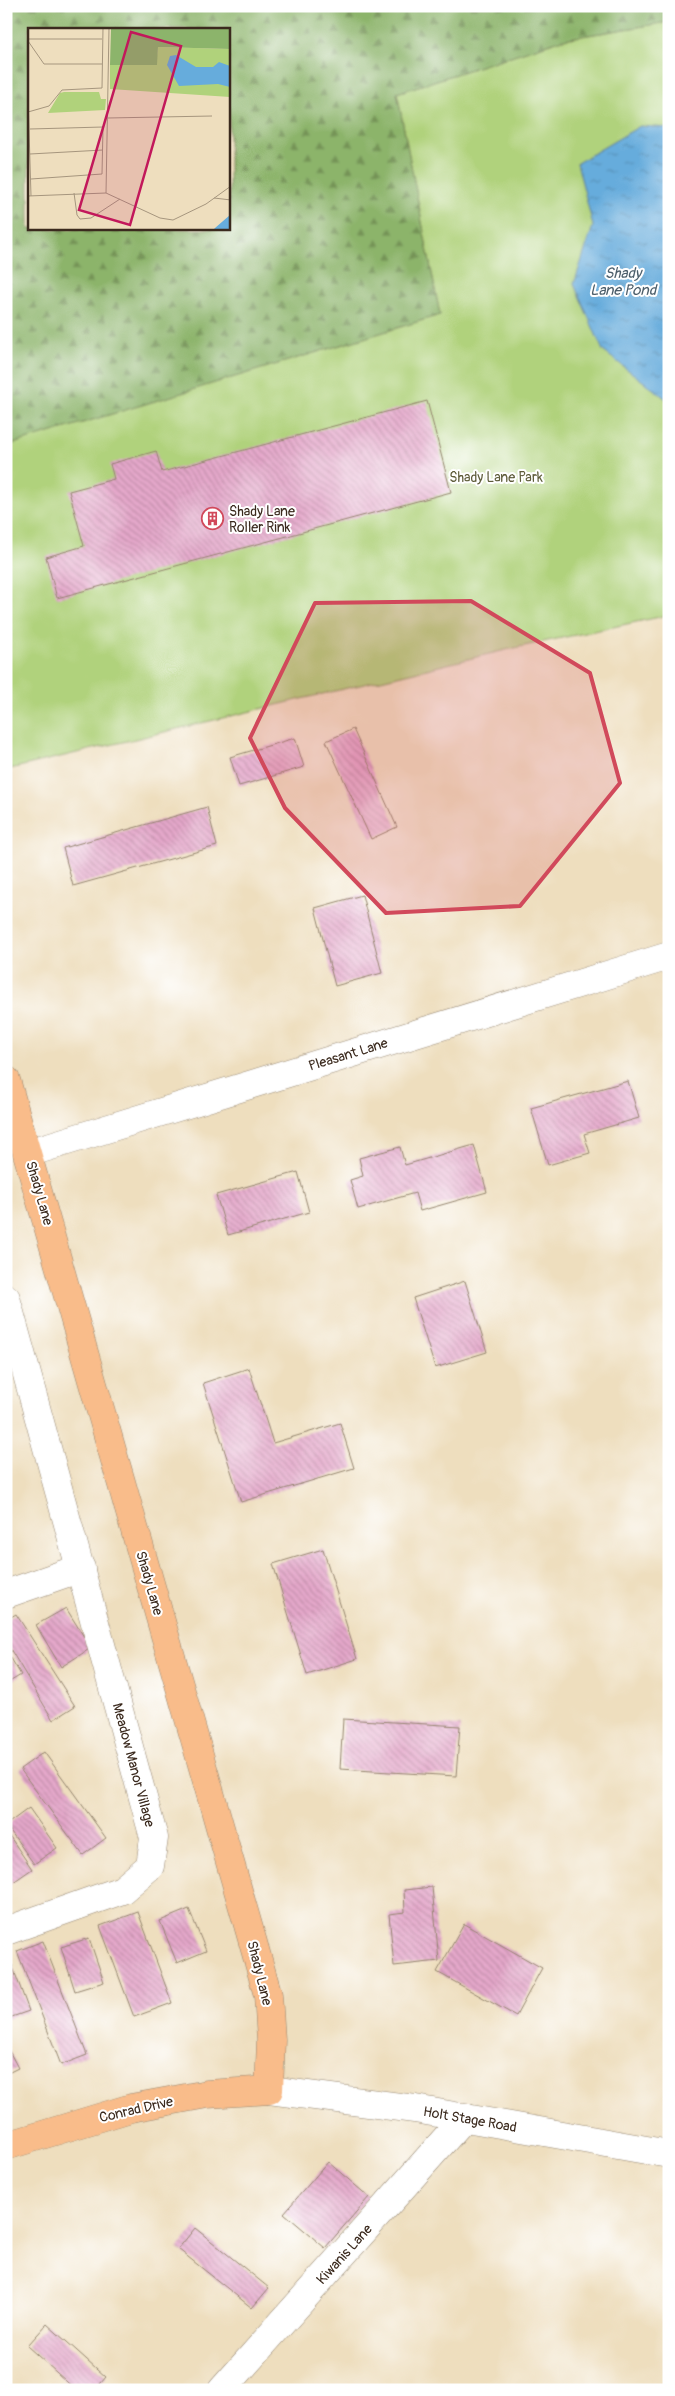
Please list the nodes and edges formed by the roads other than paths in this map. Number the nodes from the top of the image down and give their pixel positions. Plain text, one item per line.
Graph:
1 (669, 956) edge
2 (6, 1080) edge
3 (28, 1153) junction
4 (6, 1298) edge
5 (81, 1568) junction
6 (6, 1594) edge
7 (6, 1931) edge
8 (269, 2090) junction
9 (465, 2118) junction
10 (6, 2146) edge
11 (669, 2154) edge
12 (222, 2390) edge

1 - 3 street, Pleasant Lane
2 - 3 main road, Shady Lane
3 - 8 main road, Shady Lane
4 - 5 street, Meadow Manor Village
5 - 6 street
5 - 7 street, Meadow Manor Village
8 - 9 street, Holt Stage Road
8 - 10 main road, Conrad Drive
9 - 11 street, Holt Stage Road
9 - 12 street, Kiwanis Lane

